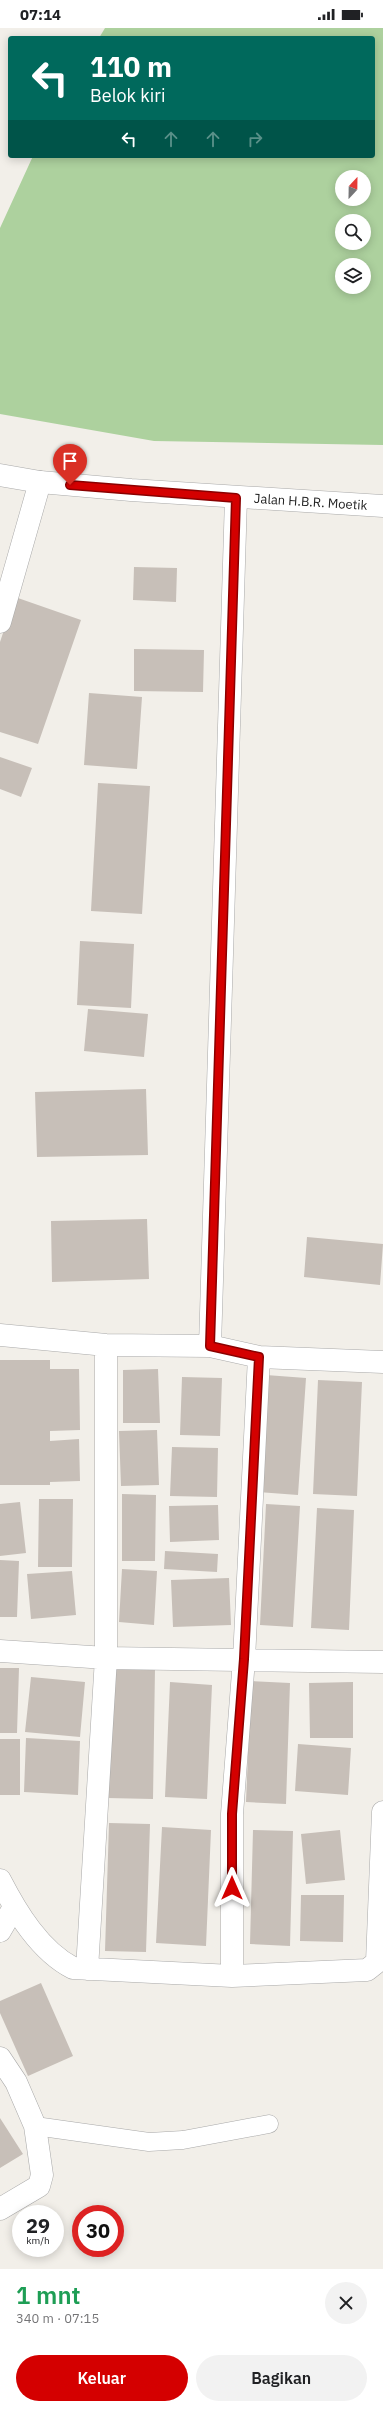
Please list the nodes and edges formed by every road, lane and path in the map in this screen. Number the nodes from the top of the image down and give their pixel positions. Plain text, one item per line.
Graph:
1 (0, 475) edge
2 (40, 482) junction
3 (236, 498) junction
4 (383, 506) edge
5 (0, 622) edge
6 (0, 1335) edge
7 (106, 1344) junction
8 (210, 1346) junction
9 (259, 1357) junction
10 (383, 1362) edge
11 (0, 1651) edge
12 (106, 1658) junction
13 (244, 1659) junction
14 (383, 1662) edge
15 (383, 1812) edge
16 (0, 1880) edge
17 (14, 1907) junction
18 (0, 1930) edge
19 (87, 1969) junction
20 (232, 1976) junction
21 (0, 2058) edge
22 (269, 2124) dead end
23 (35, 2126) junction
24 (0, 2209) edge

1 - 2 street, Jalan H.B.R. Moetik
2 - 3 street, Jalan H.B.R. Moetik
2 - 5 street
3 - 4 street, Jalan H.B.R. Moetik
3 - 8 street
6 - 7 street
7 - 8 street
7 - 12 street
8 - 9 street
9 - 10 street
9 - 13 street
11 - 12 street
12 - 13 street
12 - 19 street
13 - 14 street
13 - 20 street
15 - 20 street
16 - 17 street
17 - 18 street
17 - 19 street
19 - 20 street
21 - 23 street
22 - 23 lane
23 - 24 street

